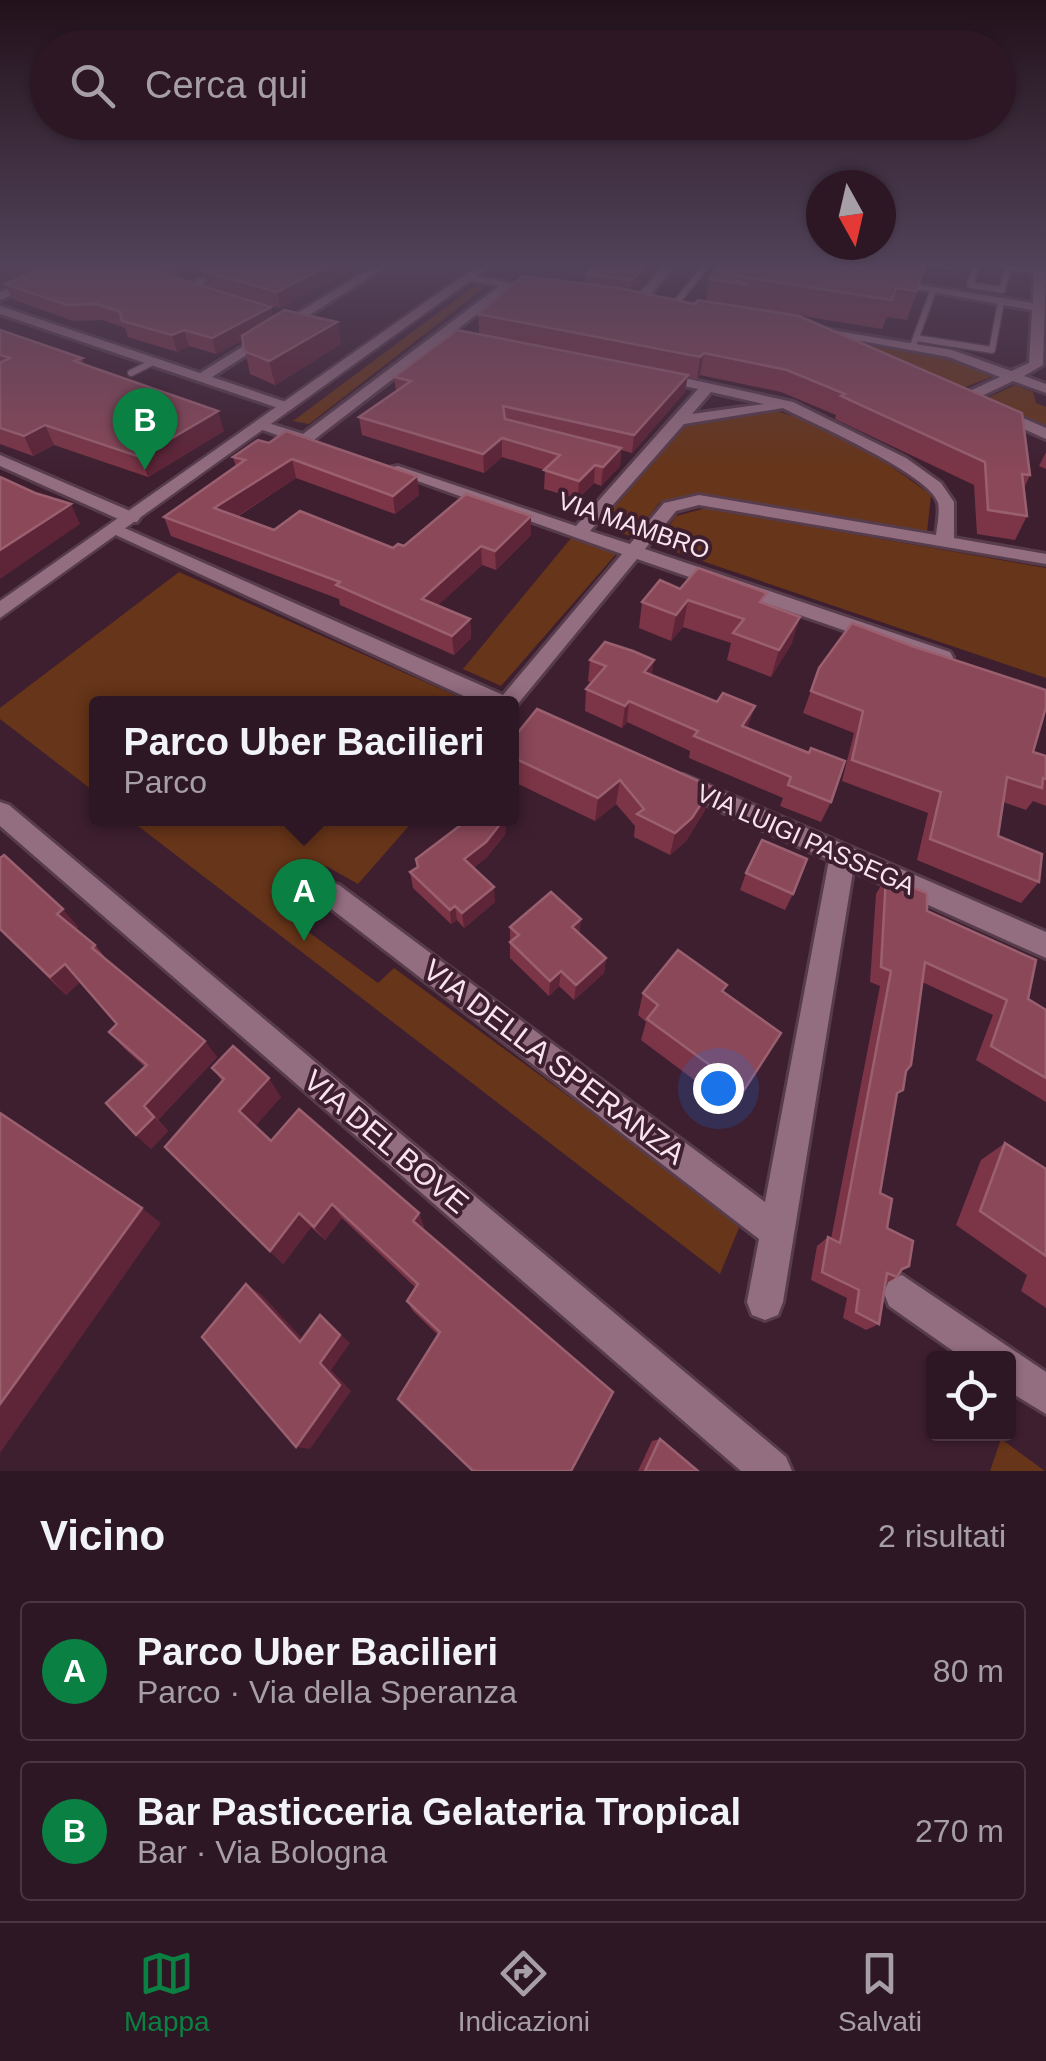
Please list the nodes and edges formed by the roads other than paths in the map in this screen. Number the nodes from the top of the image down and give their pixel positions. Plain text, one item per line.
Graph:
1 (72, 335) edge
2 (271, 335) edge
3 (385, 335) edge
4 (442, 335) joint
5 (811, 335) edge
6 (833, 335) edge
7 (917, 335) edge
8 (995, 335) edge
9 (1039, 335) edge
10 (462, 338) edge
11 (914, 342) junction
12 (955, 349) junction
13 (872, 356) edge
14 (152, 362) junction
15 (633, 371) edge
16 (131, 373) dead end
17 (1014, 377) junction
18 (201, 378) junction
19 (709, 386) junction
20 (1046, 389) edge
21 (950, 391) edge
22 (966, 398) junction
23 (788, 405) junction
24 (288, 407) junction
25 (679, 420) junction
26 (262, 425) junction
27 (1046, 434) edge
28 (305, 440) junction
29 (323, 446) edge
30 (622, 459) edge
31 (0, 460) edge
32 (378, 464) edge
33 (640, 464) junction
34 (123, 524) junction
35 (579, 533) junction
36 (946, 542) junction
37 (633, 551) junction
38 (1046, 559) edge
39 (0, 612) edge
40 (971, 666) edge
41 (487, 696) edge
42 (519, 699) edge
43 (668, 778) edge
44 (0, 812) edge
45 (843, 855) junction
46 (330, 892) dead end
47 (1046, 945) edge
48 (777, 1232) junction
49 (902, 1293) dead end
50 (765, 1302) dead end
51 (984, 1351) edge
52 (1016, 1374) edge
53 (1046, 1395) edge
54 (772, 1471) edge

1 - 14 street
2 - 18 street
3 - 24 street
4 - 10 street
4 - 28 street
5 - 13 street
6 - 11 street
7 - 11 lane
8 - 12 lane
9 - 17 street
11 - 12 street
12 - 17 street
14 - 16 lane
14 - 18 street
15 - 19 street
17 - 20 street
17 - 22 street
18 - 24 street
19 - 23 street
19 - 25 street
21 - 22 street
22 - 27 street
23 - 25 street
23 - 36 street
24 - 26 street
25 - 33 street
26 - 28 street
26 - 34 street
28 - 29 street
30 - 33 street
31 - 34 street
32 - 35 street, VIA MAMBRO
33 - 35 street
34 - 39 street
34 - 41 street
35 - 37 street, VIA MAMBRO
36 - 37 street
36 - 38 street
37 - 40 street, VIA MAMBRO
37 - 42 street
43 - 45 street, VIA LUIGI PASSEGA
44 - 54 street, VIA DEL BOVE
45 - 47 street, VIA LUIGI PASSEGA
45 - 48 street
46 - 48 street, VIA DELLA SPERANZA
48 - 50 street
49 - 51 street
52 - 53 street

